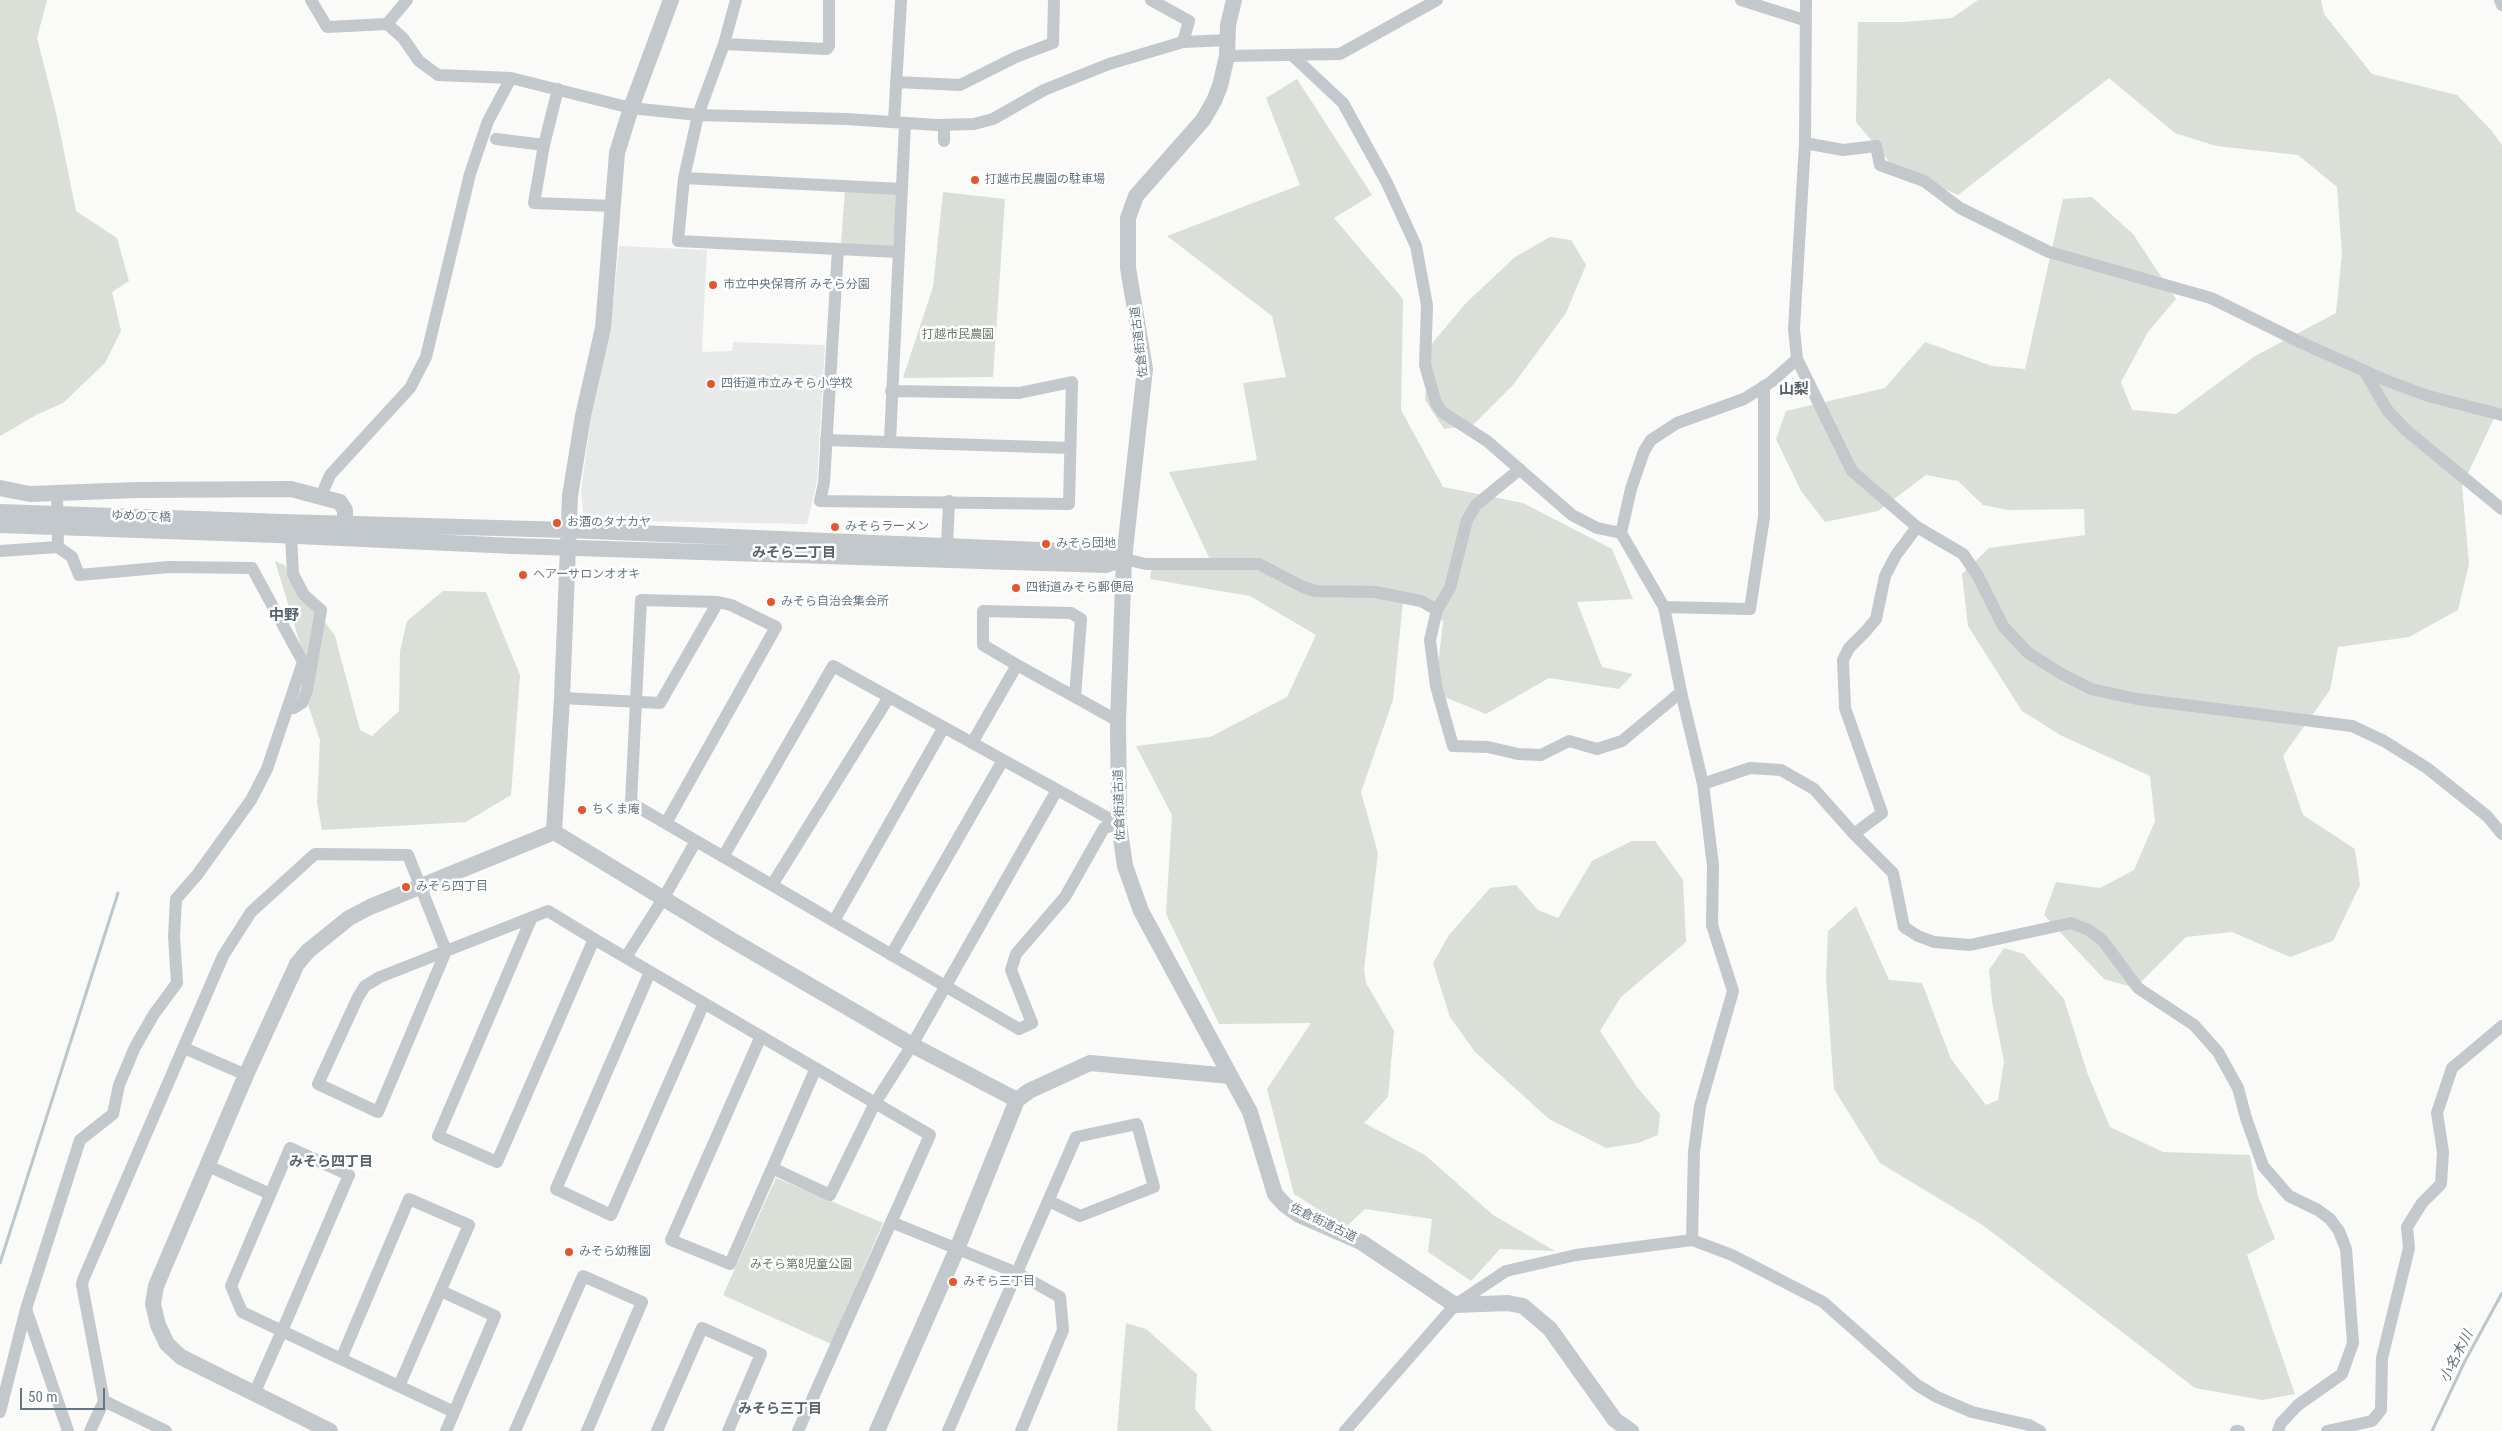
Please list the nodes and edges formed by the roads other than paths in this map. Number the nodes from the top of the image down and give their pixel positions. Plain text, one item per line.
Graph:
1 (311, 0) edge
2 (407, 0) edge
3 (671, 0) edge
4 (736, 0) edge
5 (829, 0) edge
6 (901, 0) edge
7 (1054, 0) edge
8 (1151, 0) edge
9 (1234, 0) edge
10 (1437, 0) edge
11 (1741, 0) edge
12 (1806, 0) edge
13 (2500, 0) edge
14 (2502, 5) edge
15 (1804, 20) junction
16 (387, 24) junction
17 (1183, 42) junction
18 (724, 44) junction
19 (1227, 48) junction
20 (1294, 56) junction
21 (511, 78) junction
22 (896, 82) junction
23 (558, 89) junction
24 (631, 108) junction
25 (698, 115) junction
26 (900, 122) junction
27 (944, 125) junction
28 (496, 139) dead end
29 (944, 142) dead end
30 (1805, 143) junction
31 (544, 145) junction
32 (684, 178) junction
33 (902, 189) junction
34 (614, 206) junction
35 (838, 249) junction
36 (898, 252) junction
37 (1797, 359) junction
38 (2364, 370) junction
39 (1764, 386) junction
40 (891, 391) junction
41 (2502, 416) edge
42 (826, 440) junction
43 (890, 441) junction
44 (1070, 448) junction
45 (1520, 469) junction
46 (0, 488) edge
47 (57, 493) junction
48 (321, 496) junction
49 (949, 501) junction
50 (2502, 509) edge
51 (0, 512) edge
52 (345, 524) junction
53 (0, 525) edge
54 (1918, 527) junction
55 (568, 530) junction
56 (283, 531) junction
57 (1621, 533) junction
58 (947, 546) junction
59 (58, 547) junction
60 (566, 547) junction
61 (0, 551) edge
62 (1124, 559) junction
63 (718, 602) junction
64 (1664, 607) junction
65 (1437, 610) junction
66 (1017, 665) junction
67 (1681, 692) junction
68 (889, 697) junction
69 (1075, 697) junction
70 (562, 698) junction
71 (636, 702) junction
72 (290, 708) junction
73 (1118, 721) junction
74 (944, 727) junction
75 (972, 743) junction
76 (1003, 760) junction
77 (1703, 784) junction
78 (1057, 790) junction
79 (666, 823) junction
80 (1119, 824) junction
81 (554, 832) junction
82 (1854, 834) junction
83 (2502, 834) edge
84 (696, 841) junction
85 (723, 857) junction
86 (772, 885) junction
87 (420, 887) junction
88 (663, 898) junction
89 (532, 917) junction
90 (834, 921) junction
91 (594, 939) junction
92 (446, 951) junction
93 (891, 955) junction
94 (626, 958) junction
95 (650, 972) junction
96 (944, 986) junction
97 (704, 1003) junction
98 (2502, 1026) edge
99 (761, 1036) junction
100 (912, 1045) junction
101 (184, 1048) junction
102 (816, 1068) junction
103 (246, 1075) junction
104 (1230, 1076) junction
105 (1017, 1100) junction
106 (875, 1103) junction
107 (206, 1165) junction
108 (772, 1168) junction
109 (270, 1194) junction
110 (1049, 1202) junction
111 (891, 1222) junction
112 (1692, 1240) junction
113 (957, 1250) junction
114 (1017, 1273) junction
115 (441, 1291) junction
116 (1455, 1304) junction
117 (26, 1309) junction
118 (282, 1331) junction
119 (341, 1359) junction
120 (399, 1386) junction
121 (254, 1394) junction
122 (104, 1401) junction
123 (0, 1412) edge
124 (454, 1412) junction
125 (325, 1430) edge
126 (1629, 1430) edge
127 (68, 1431) edge
128 (90, 1431) edge
129 (166, 1431) edge
130 (446, 1431) edge
131 (515, 1431) edge
132 (587, 1431) edge
133 (657, 1431) edge
134 (728, 1431) edge
135 (798, 1431) edge
136 (877, 1431) edge
137 (948, 1431) edge
138 (1021, 1431) edge
139 (1346, 1431) edge
140 (2040, 1431) edge
141 (2278, 1431) edge
142 (2327, 1431) edge

1 - 16 street
2 - 16 street
3 - 24 street
4 - 18 street
5 - 18 street
6 - 22 street
7 - 22 street
8 - 17 street
9 - 19 street, 佐倉街道古道
10 - 20 street
11 - 15 street
12 - 15 street
13 - 14 street
15 - 30 street
16 - 21 street
17 - 19 street
17 - 27 street
18 - 25 street
19 - 20 street
19 - 62 street, 佐倉街道古道
20 - 45 street
21 - 23 street
21 - 48 street
22 - 26 street
23 - 24 street
23 - 31 street
24 - 25 street
24 - 34 street
25 - 26 street
25 - 32 street
26 - 27 street
26 - 33 street
27 - 29 street
28 - 31 street
30 - 37 street
30 - 38 street
31 - 34 street
32 - 33 street
32 - 35 street
33 - 36 street
34 - 55 street
35 - 36 street
35 - 42 street
36 - 40 street
37 - 39 street
37 - 54 street
38 - 41 street
38 - 50 street
39 - 57 street
39 - 64 street
40 - 43 street
40 - 44 street
42 - 43 street
42 - 49 street
43 - 44 street
44 - 49 street
45 - 57 street
45 - 65 street
46 - 47 street
47 - 48 street
47 - 59 street
48 - 52 street
49 - 58 street
51 - 56 street, ゆめのて橋, bridge
52 - 55 street
52 - 56 street
53 - 56 street, ゆめのて橋, bridge
54 - 82 street
54 - 83 street
55 - 58 street
55 - 60 street
56 - 60 street
56 - 72 street
57 - 64 street
58 - 62 street
59 - 61 street
59 - 72 street
60 - 62 street
60 - 70 street
62 - 65 street
62 - 73 street, 佐倉街道古道
63 - 71 street
63 - 71 street
63 - 79 street
64 - 67 street
65 - 67 street
66 - 69 street
66 - 69 street
66 - 75 street
67 - 77 street
68 - 74 street
68 - 85 street
68 - 86 street
69 - 73 street
70 - 71 street
70 - 81 street
71 - 79 street
72 - 117 street
73 - 80 street, 佐倉街道古道
74 - 75 street
74 - 90 street
75 - 76 street
76 - 78 street
76 - 93 street
77 - 82 street
77 - 112 street
78 - 80 street
78 - 96 street
79 - 84 street
80 - 96 street
80 - 104 street, 佐倉街道古道
81 - 87 street
81 - 88 street
82 - 141 street
84 - 85 street
84 - 88 street
85 - 86 street
86 - 90 street
87 - 92 street
87 - 101 street
87 - 103 street
88 - 94 street
88 - 100 street
89 - 91 street
89 - 91 street
89 - 92 street
90 - 93 street
91 - 94 street
92 - 92 street
93 - 96 street
94 - 95 street
95 - 97 street
95 - 97 street
96 - 100 street
97 - 99 street
98 - 142 street
99 - 102 street
99 - 108 street
100 - 105 street
100 - 106 street
101 - 103 street
101 - 122 street
102 - 106 street
102 - 108 street
103 - 107 street
104 - 105 street
104 - 116 street, 佐倉街道古道
105 - 113 street
106 - 108 street
106 - 111 street
107 - 109 street
107 - 121 street
109 - 118 street
109 - 118 street
110 - 110 street
110 - 114 street
111 - 113 street
111 - 135 street
112 - 116 street
112 - 140 street
113 - 114 street
113 - 136 street
114 - 137 street
114 - 138 street
115 - 119 street
115 - 120 street
115 - 124 street
116 - 126 street
116 - 139 street
117 - 123 street
117 - 127 street
118 - 119 street
118 - 121 street
119 - 120 street
120 - 124 street
121 - 125 street
122 - 128 street
122 - 129 street
124 - 130 street
131 - 132 street
133 - 134 street

